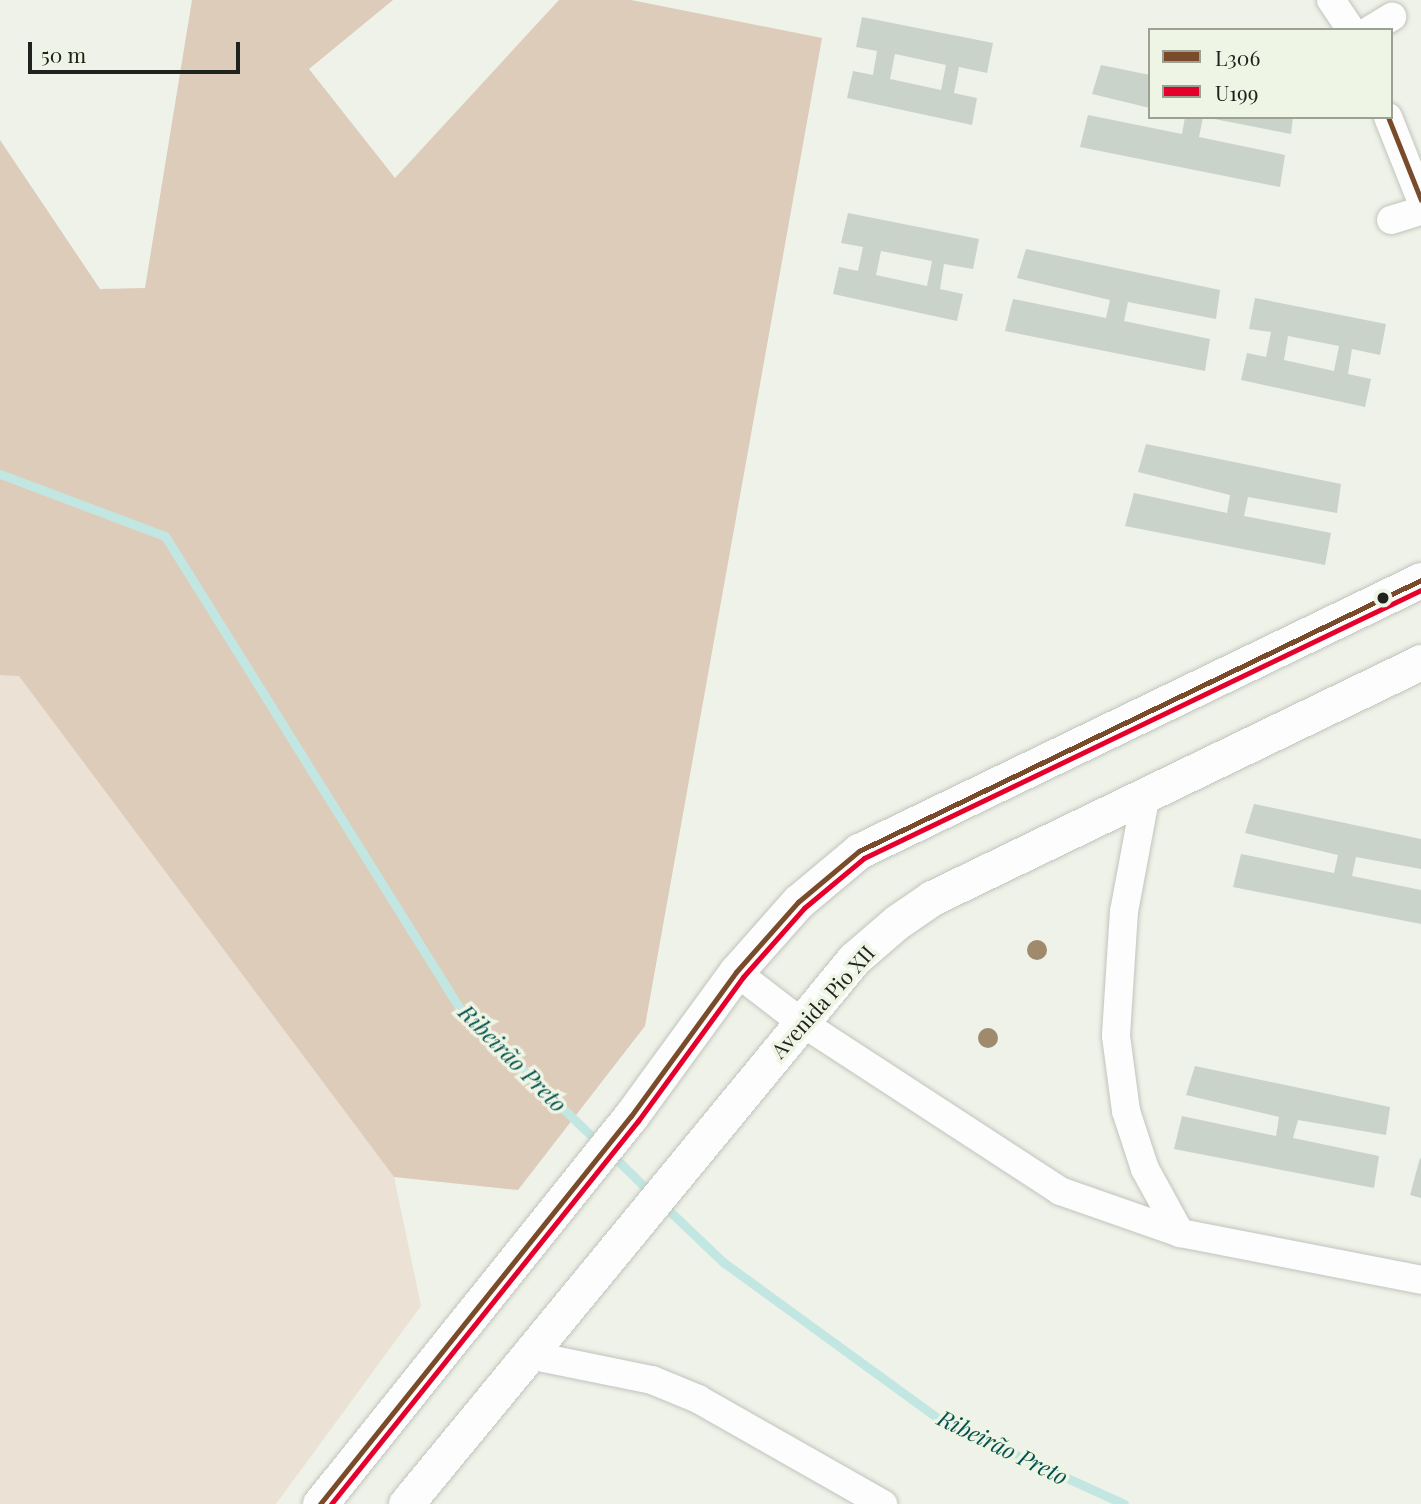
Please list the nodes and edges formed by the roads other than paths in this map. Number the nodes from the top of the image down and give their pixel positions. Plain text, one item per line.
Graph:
1 (1331, 0) edge
2 (1350, 28) edge
3 (1401, 130) edge
4 (1421, 200) edge
5 (1421, 211) edge
6 (1391, 220) dead end
7 (1421, 580) edge
8 (1421, 662) edge
9 (1146, 794) junction
10 (736, 972) junction
11 (801, 1022) junction
12 (1180, 1233) junction
13 (1421, 1280) edge
14 (528, 1356) junction
15 (320, 1504) edge
16 (406, 1504) edge
17 (883, 1504) edge

1 - 2 street
3 - 4 street
5 - 6 street
7 - 10 main road
8 - 9 main road, Avenida Pio XII
9 - 11 main road, Avenida Pio XII
9 - 12 street
10 - 11 street
10 - 15 main road
11 - 12 street
11 - 14 main road, Avenida Pio XII
12 - 13 street
14 - 16 main road, Avenida Pio XII
14 - 17 street

